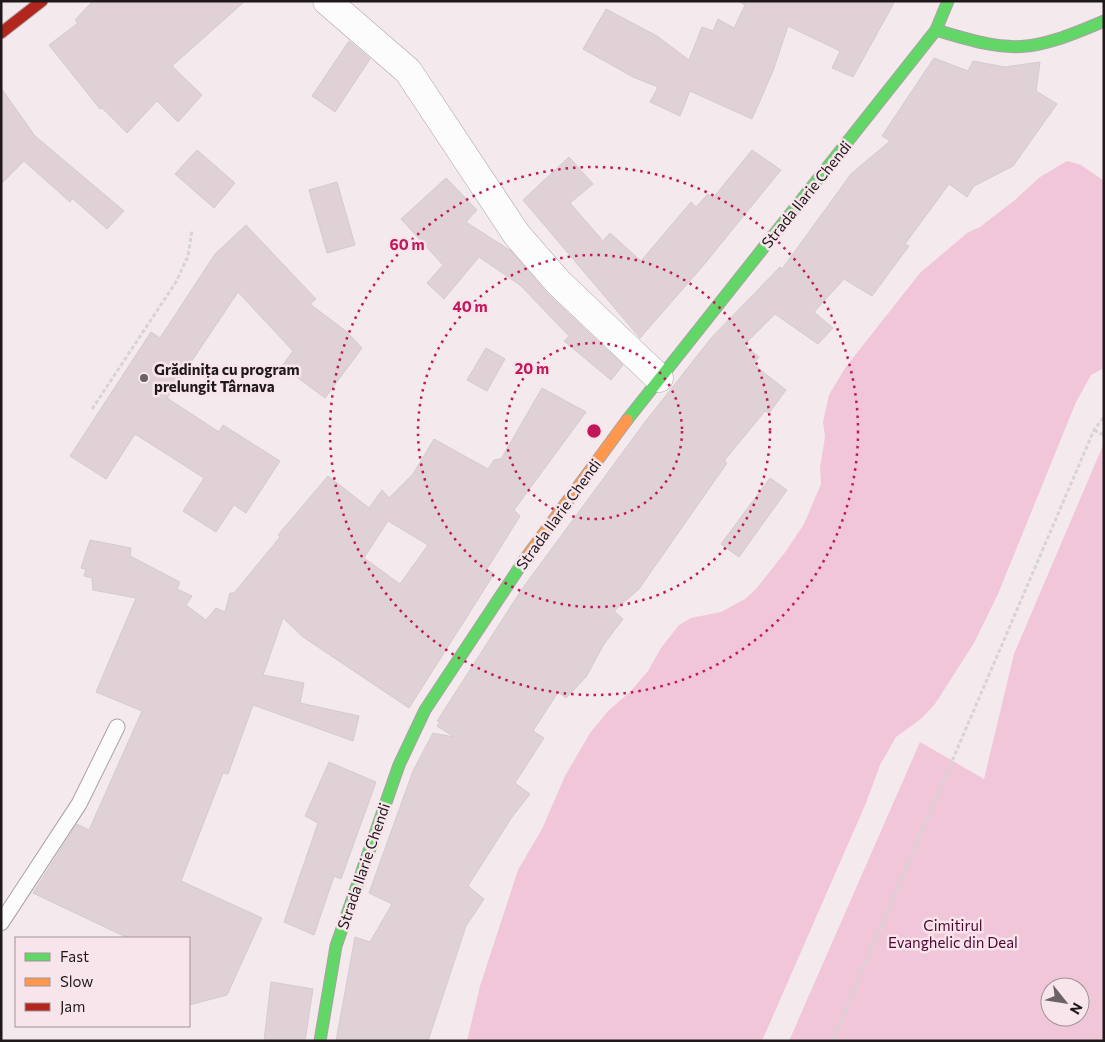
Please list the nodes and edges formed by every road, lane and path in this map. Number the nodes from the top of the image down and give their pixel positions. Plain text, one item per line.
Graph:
1 (42, 1) edge
2 (327, 1) edge
3 (948, 1) edge
4 (1104, 21) edge
5 (936, 30) junction
6 (1, 33) edge
7 (192, 230) dead end
8 (659, 378) junction
9 (92, 409) dead end
10 (1104, 417) edge
11 (1094, 430) junction
12 (1104, 431) edge
13 (1104, 435) edge
14 (117, 728) dead end
15 (1, 923) edge
16 (320, 1041) edge
17 (832, 1041) edge

1 - 6 street
2 - 8 street
3 - 5 street, Strada Ilarie Chendi
4 - 5 street
5 - 8 street, Strada Ilarie Chendi
7 - 9 path
8 - 16 street, Strada Ilarie Chendi
10 - 11 path
11 - 12 path
11 - 13 path
11 - 17 path
14 - 15 lane

